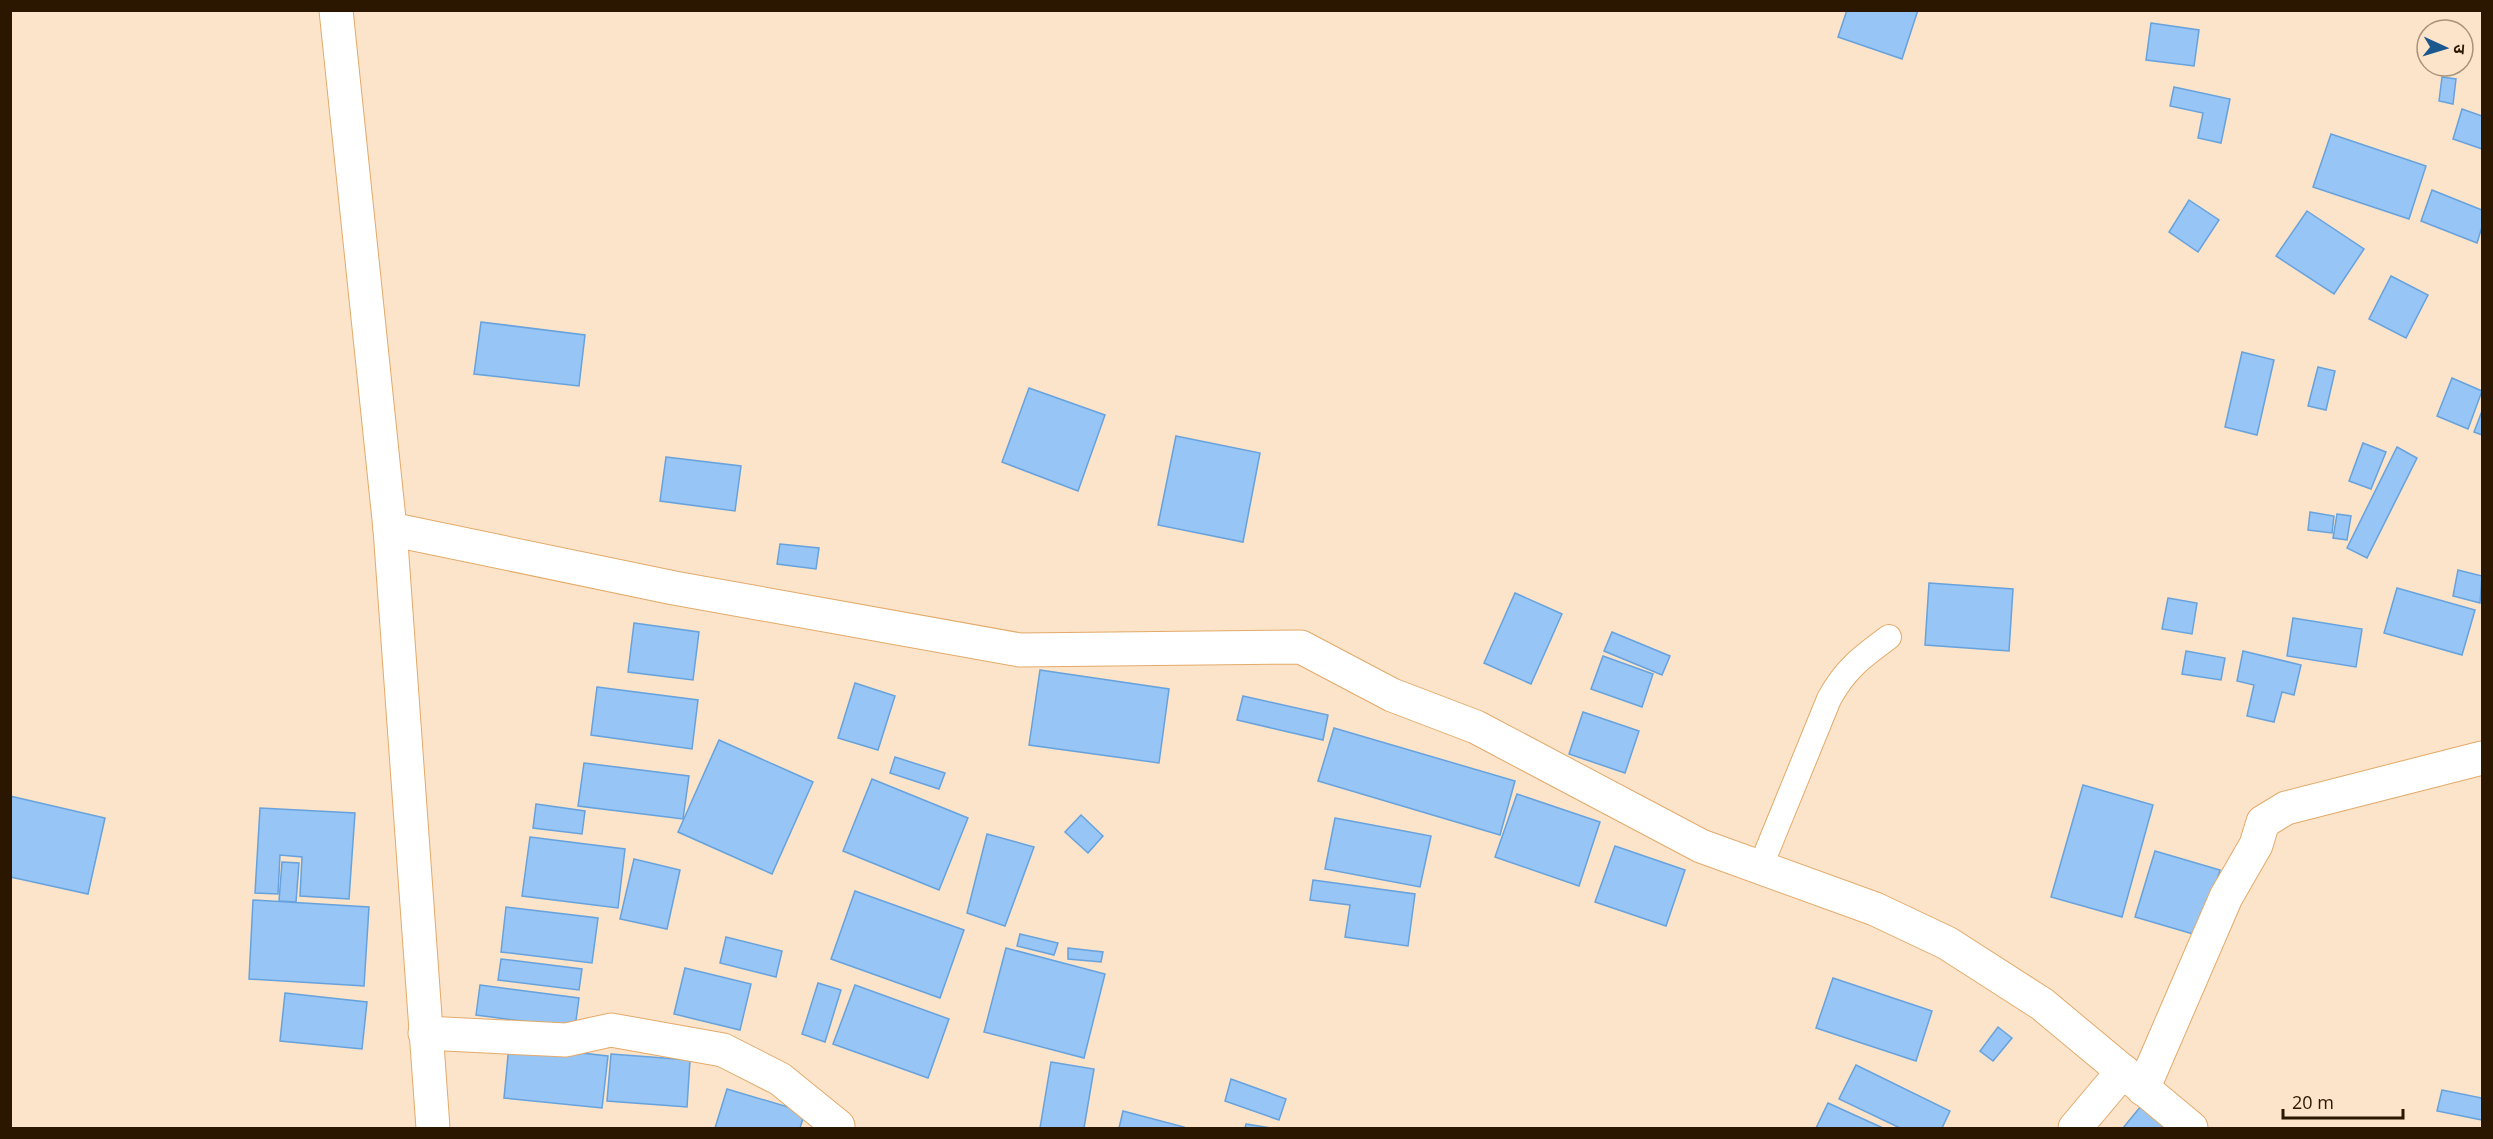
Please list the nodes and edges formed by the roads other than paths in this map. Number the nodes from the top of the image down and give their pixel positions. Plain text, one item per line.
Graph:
1 (336, 10) edge
2 (390, 529) junction
3 (1889, 637) dead end
4 (2482, 758) edge
5 (1760, 868) junction
6 (425, 1033) junction
7 (2133, 1080) junction
8 (838, 1126) dead end
9 (433, 1128) edge
10 (2075, 1128) edge
11 (2191, 1128) edge

1 - 2 street
2 - 5 street
2 - 6 street
3 - 5 lane
4 - 7 street
5 - 7 street
6 - 8 street
6 - 9 street
7 - 10 street
7 - 11 street

